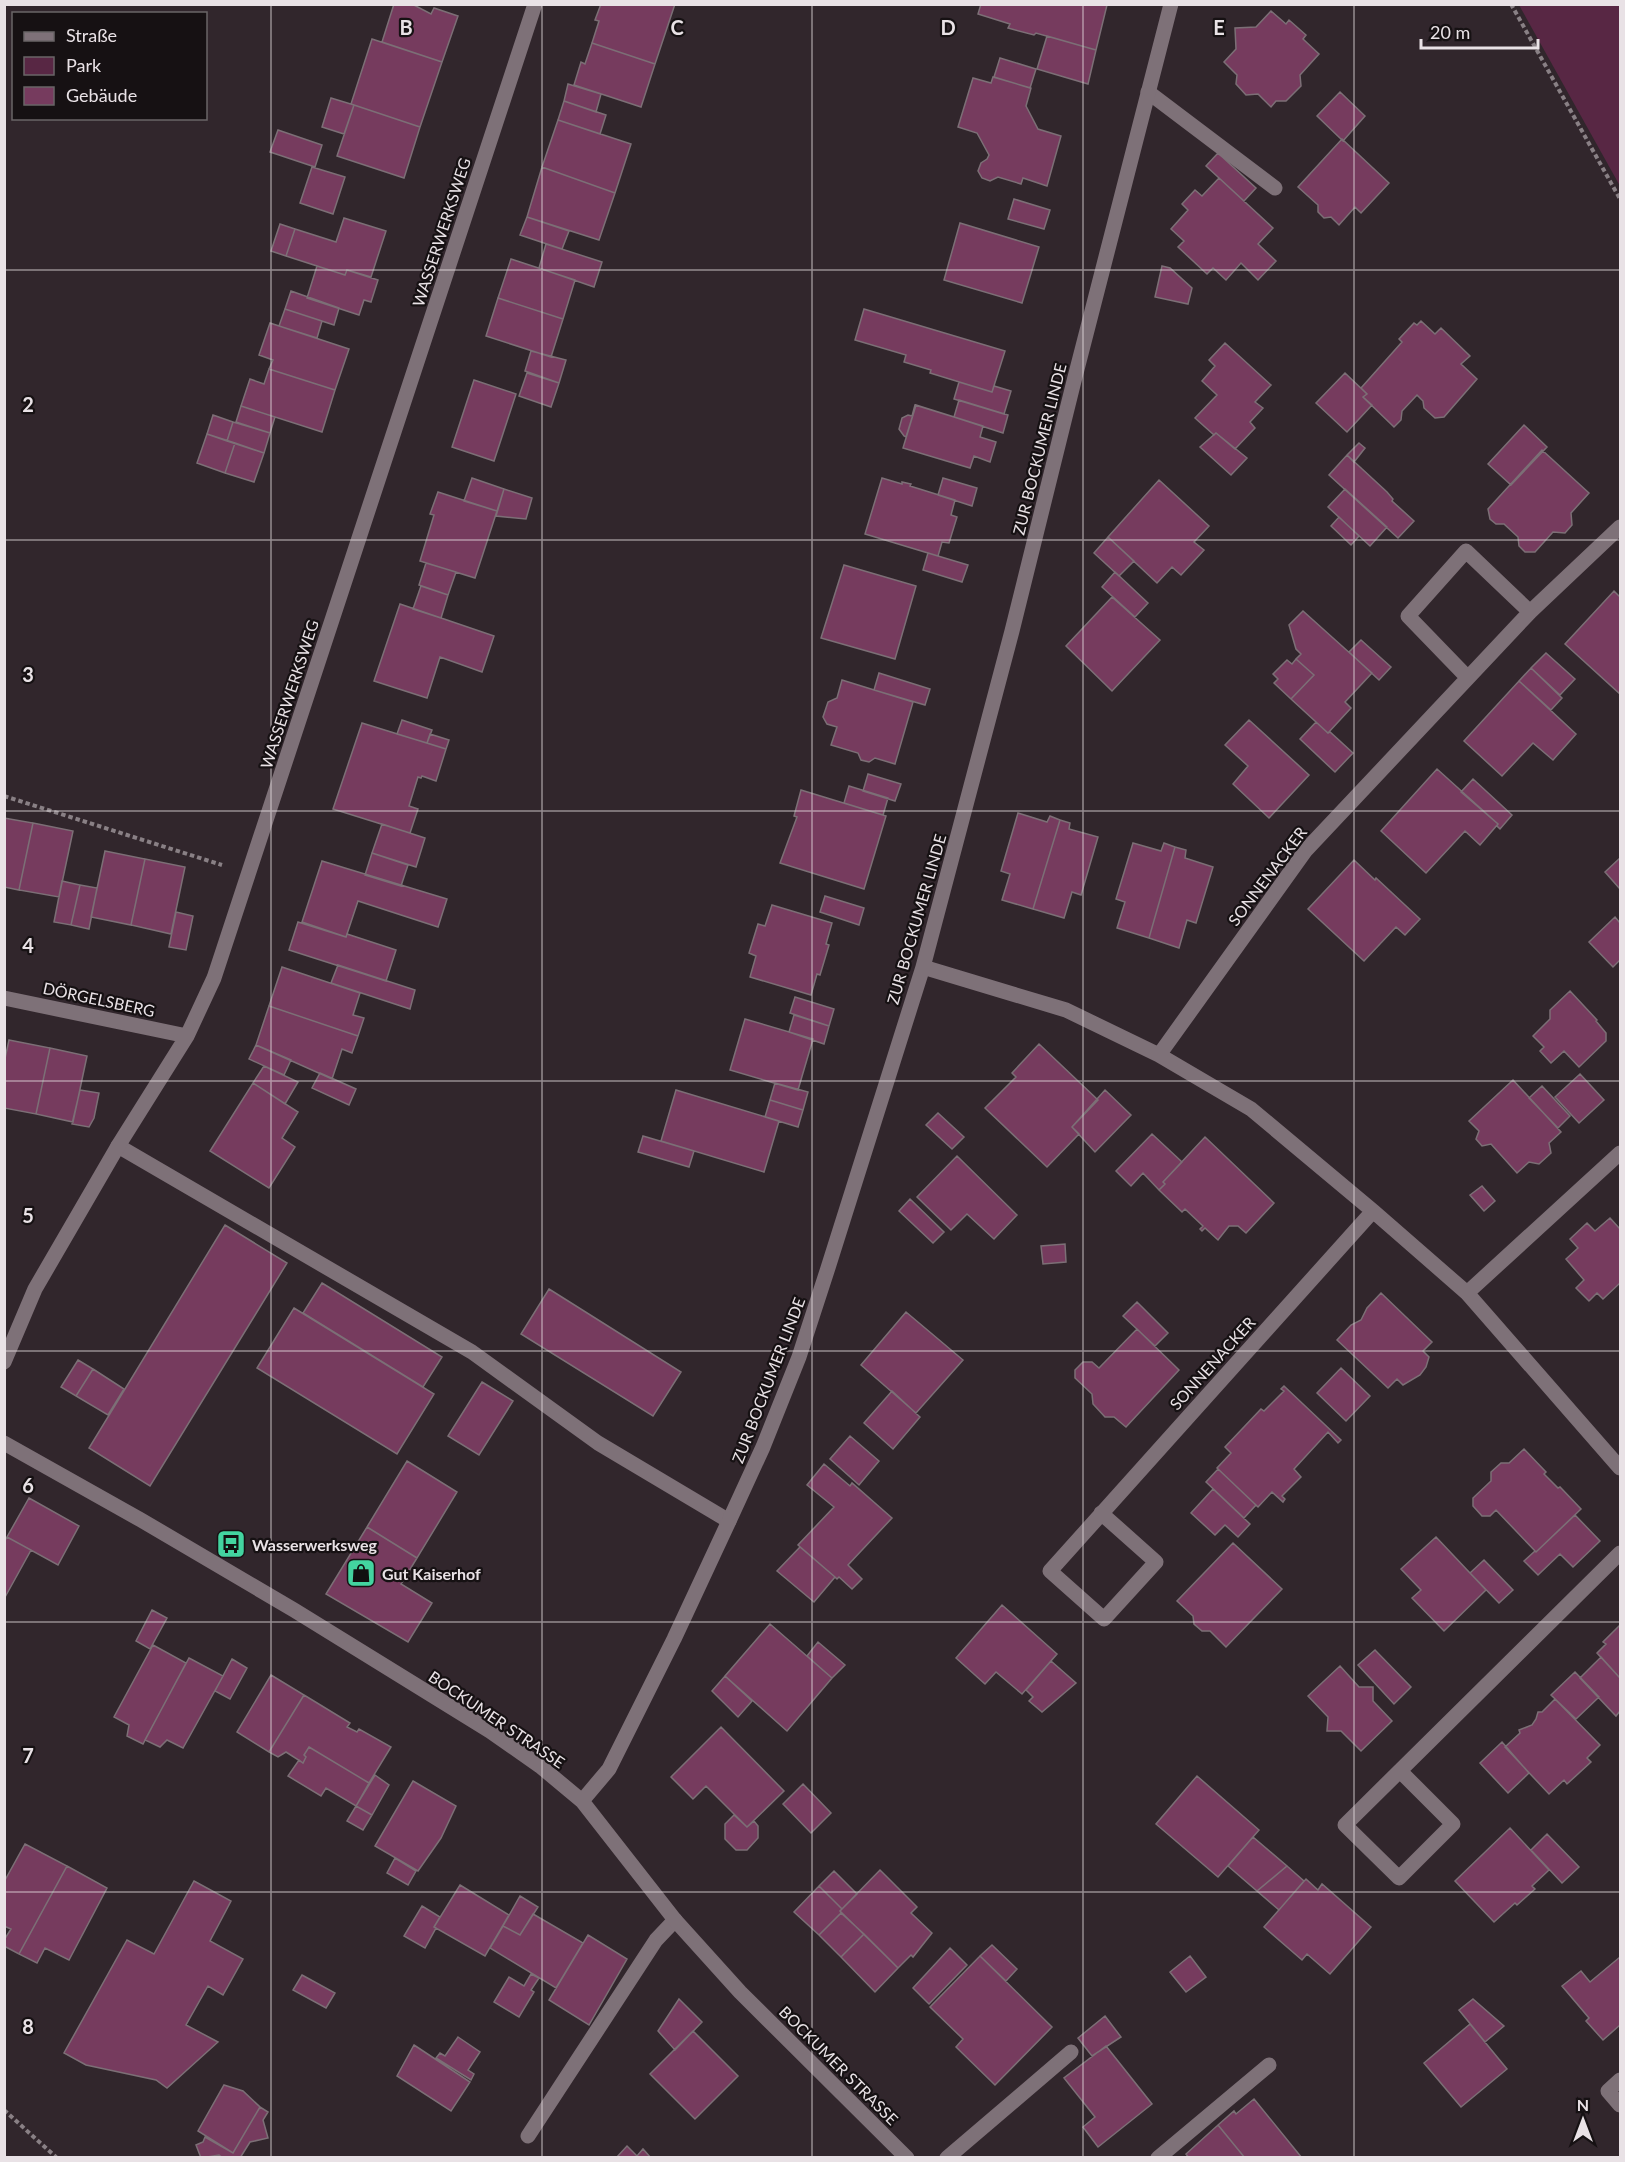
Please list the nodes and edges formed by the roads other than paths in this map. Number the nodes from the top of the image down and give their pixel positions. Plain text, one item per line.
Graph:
1 (535, 4) edge
2 (1171, 4) edge
3 (1148, 92) junction
4 (1275, 188) dead end
5 (1620, 527) edge
6 (1530, 612) junction
7 (1467, 677) junction
8 (923, 966) junction
9 (4, 998) edge
10 (187, 1036) junction
11 (1160, 1055) junction
12 (118, 1146) junction
13 (1620, 1153) edge
14 (1373, 1210) junction
15 (1467, 1293) junction
16 (4, 1362) edge
17 (4, 1443) edge
18 (1620, 1468) edge
19 (1101, 1513) junction
20 (729, 1521) junction
21 (1620, 1552) edge
22 (1400, 1771) junction
23 (582, 1801) junction
24 (675, 1920) junction
25 (1071, 2052) dead end
26 (1269, 2065) dead end
27 (1620, 2080) edge
28 (1620, 2105) edge
29 (528, 2136) dead end
30 (907, 2157) edge
31 (947, 2157) edge
32 (1158, 2157) edge

1 - 10 street, WASSERWERKSWEG
2 - 3 street, ZUR BOCKUMER LINDE
3 - 4 street
3 - 8 street, ZUR BOCKUMER LINDE
5 - 6 street, SONNENACKER
6 - 7 street, SONNENACKER
6 - 7 street
7 - 11 street, SONNENACKER
8 - 11 street
8 - 20 street, ZUR BOCKUMER LINDE
9 - 10 street, DÖRGELSBERG
10 - 12 street, WASSERWERKSWEG
11 - 14 street
12 - 16 street, WASSERWERKSWEG
12 - 20 street
13 - 15 street
14 - 15 street
14 - 19 street, SONNENACKER
15 - 18 street
17 - 23 street, BOCKUMER STRASSE
19 - 19 street, SONNENACKER
20 - 23 street, ZUR BOCKUMER LINDE
21 - 22 street
22 - 22 street
23 - 24 street, BOCKUMER STRASSE
24 - 29 street
24 - 30 street, BOCKUMER STRASSE
25 - 31 street
26 - 32 street
27 - 28 street

